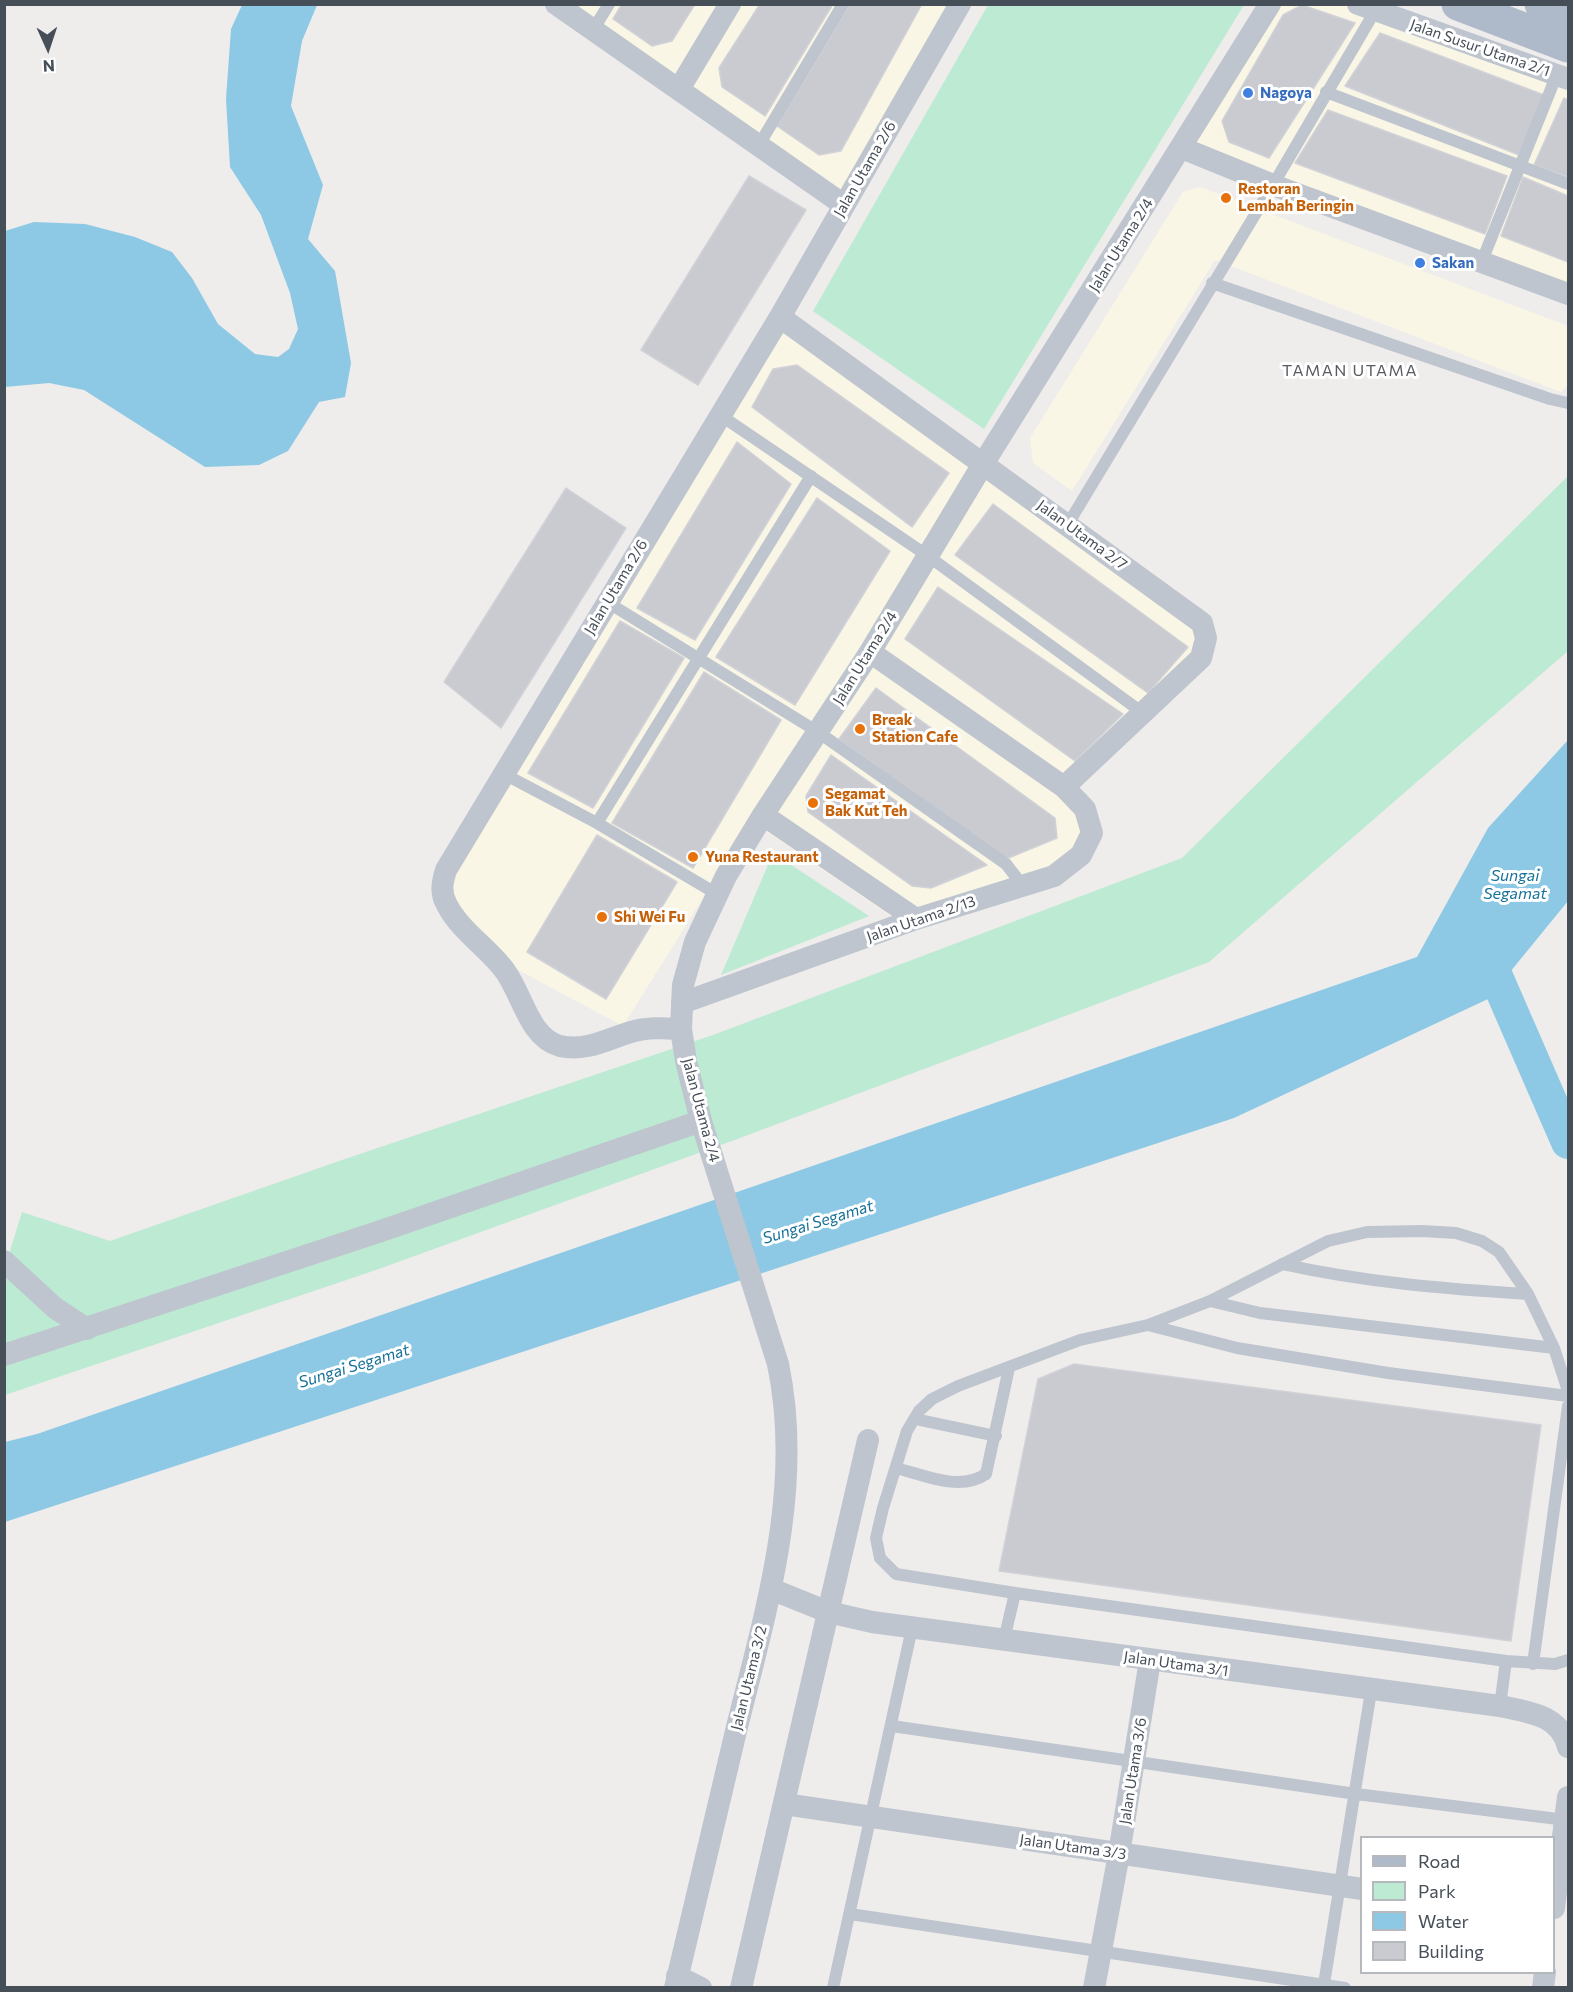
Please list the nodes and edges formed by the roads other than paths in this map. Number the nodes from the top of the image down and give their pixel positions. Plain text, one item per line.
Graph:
1 (556, 4) edge
2 (609, 4) edge
3 (730, 4) edge
4 (843, 4) edge
5 (960, 4) edge
6 (1257, 4) edge
7 (1270, 4) edge
8 (1458, 4) edge
9 (1541, 4) edge
10 (1366, 8) edge
11 (1569, 15) edge
12 (593, 30) junction
13 (1254, 34) junction
14 (1565, 66) edge
15 (679, 89) junction
16 (1326, 92) junction
17 (759, 145) junction
18 (1182, 148) junction
19 (1520, 167) junction
20 (1273, 184) junction
21 (1569, 184) edge
22 (844, 205) junction
23 (1482, 261) junction
24 (1212, 283) junction
25 (1569, 294) edge
26 (780, 316) junction
27 (1569, 403) edge
28 (720, 415) junction
29 (983, 464) junction
30 (810, 476) junction
31 (1068, 524) junction
32 (928, 556) junction
33 (607, 602) junction
34 (870, 652) junction
35 (699, 656) junction
36 (1143, 713) junction
37 (818, 732) junction
38 (502, 774) junction
39 (1064, 787) junction
40 (762, 815) junction
41 (597, 823) junction
42 (1023, 886) junction
43 (717, 894) junction
44 (916, 920) junction
45 (682, 1003) junction
46 (681, 1029) junction
47 (704, 1129) junction
48 (4, 1261) edge
49 (1282, 1264) junction
50 (1528, 1294) junction
51 (1210, 1301) junction
52 (1148, 1325) junction
53 (87, 1329) junction
54 (1554, 1348) junction
55 (4, 1355) edge
56 (778, 1364) joint
57 (1009, 1368) junction
58 (1569, 1394) edge
59 (1569, 1406) edge
60 (915, 1419) junction
61 (996, 1436) junction
62 (868, 1440) dead end
63 (896, 1468) junction
64 (771, 1589) junction
65 (1015, 1593) junction
66 (828, 1612) junction
67 (912, 1628) junction
68 (1004, 1640) junction
69 (1149, 1660) junction
70 (1569, 1660) edge
71 (1506, 1661) junction
72 (1533, 1664) junction
73 (1371, 1691) junction
74 (1500, 1706) junction
75 (892, 1726) junction
76 (1569, 1747) edge
77 (1134, 1762) junction
78 (1356, 1794) junction
79 (1569, 1797) edge
80 (784, 1804) junction
81 (871, 1818) junction
82 (1566, 1821) junction
83 (1119, 1854) junction
84 (1351, 1888) edge
85 (1555, 1901) edge
86 (850, 1914) junction
87 (1102, 1951) junction
88 (676, 1982) edge
89 (1324, 1984) junction
90 (701, 1988) edge
91 (741, 1988) edge
92 (833, 1988) edge
93 (1094, 1988) edge
94 (1346, 1988) edge

1 - 12 street
2 - 12 lane
3 - 15 street
4 - 17 lane
5 - 22 street, Jalan Utama 2/6
6 - 13 street
7 - 13 street, Jalan Utama 2/4
8 - 14 main road
9 - 11 main road
10 - 14 street, Jalan Susur Utama 2/1
10 - 16 lane
12 - 15 street
13 - 18 street, Jalan Utama 2/4
14 - 19 lane
15 - 17 street
16 - 19 lane
16 - 20 lane
17 - 22 street
18 - 20 street
18 - 29 street, Jalan Utama 2/4
19 - 21 lane
19 - 23 lane
20 - 23 street
20 - 24 lane
22 - 26 street, Jalan Utama 2/6
23 - 25 street
24 - 27 lane
24 - 31 lane
26 - 28 street, Jalan Utama 2/6
26 - 29 street, Jalan Utama 2/7
28 - 30 lane
28 - 33 street, Jalan Utama 2/6
29 - 31 street, Jalan Utama 2/7
29 - 32 street, Jalan Utama 2/4
30 - 32 lane
30 - 35 lane
31 - 36 street, Jalan Utama 2/7
32 - 34 street, Jalan Utama 2/4
32 - 36 lane
33 - 35 lane
33 - 38 street, Jalan Utama 2/6
34 - 37 street, Jalan Utama 2/4
34 - 39 street, Jalan Utama 2/13
35 - 37 lane
35 - 41 lane
36 - 39 street, Jalan Utama 2/7
37 - 40 street, Jalan Utama 2/4
37 - 42 lane
38 - 41 lane
38 - 46 street, Jalan Utama 2/6
39 - 42 street, Jalan Utama 2/13
40 - 43 street, Jalan Utama 2/4
40 - 44 street
41 - 43 lane
42 - 44 street, Jalan Utama 2/13
43 - 45 street, Jalan Utama 2/4
44 - 45 street, Jalan Utama 2/13
45 - 46 street, Jalan Utama 2/4
46 - 47 street, Jalan Utama 2/4
47 - 53 street
47 - 56 street, Jalan Utama 2/4
48 - 53 street
49 - 50 lane
49 - 50 lane
49 - 51 lane
50 - 54 lane
51 - 52 lane
51 - 54 lane
52 - 57 lane
52 - 58 lane
53 - 55 street
54 - 58 lane
56 - 64 street, Jalan Utama 3/2
57 - 60 lane
57 - 61 lane
59 - 72 lane
60 - 61 lane
60 - 63 lane
61 - 63 lane
62 - 66 street
63 - 65 lane
64 - 66 street, Jalan Utama 3/1
64 - 88 street, Jalan Utama 3/2
65 - 68 lane
65 - 71 lane
66 - 67 street, Jalan Utama 3/1
66 - 80 street
67 - 68 street, Jalan Utama 3/1
67 - 75 lane
68 - 69 street, Jalan Utama 3/1
69 - 73 street, Jalan Utama 3/1
69 - 77 street, Jalan Utama 3/6
70 - 72 lane
71 - 72 lane
71 - 74 lane
73 - 74 street, Jalan Utama 3/1
73 - 78 lane
74 - 76 street, Jalan Utama 3/1
75 - 77 lane
75 - 81 lane
77 - 78 lane
77 - 83 street, Jalan Utama 3/6
78 - 82 lane
78 - 84 lane
79 - 82 street
80 - 81 street, Jalan Utama 3/3
80 - 91 street
81 - 83 street, Jalan Utama 3/3
81 - 86 lane
82 - 85 street
83 - 84 street, Jalan Utama 3/3
83 - 87 street, Jalan Utama 3/6
84 - 89 lane
86 - 87 lane
86 - 92 lane
87 - 89 lane
87 - 93 street, Jalan Utama 3/6
88 - 90 street
89 - 94 lane

